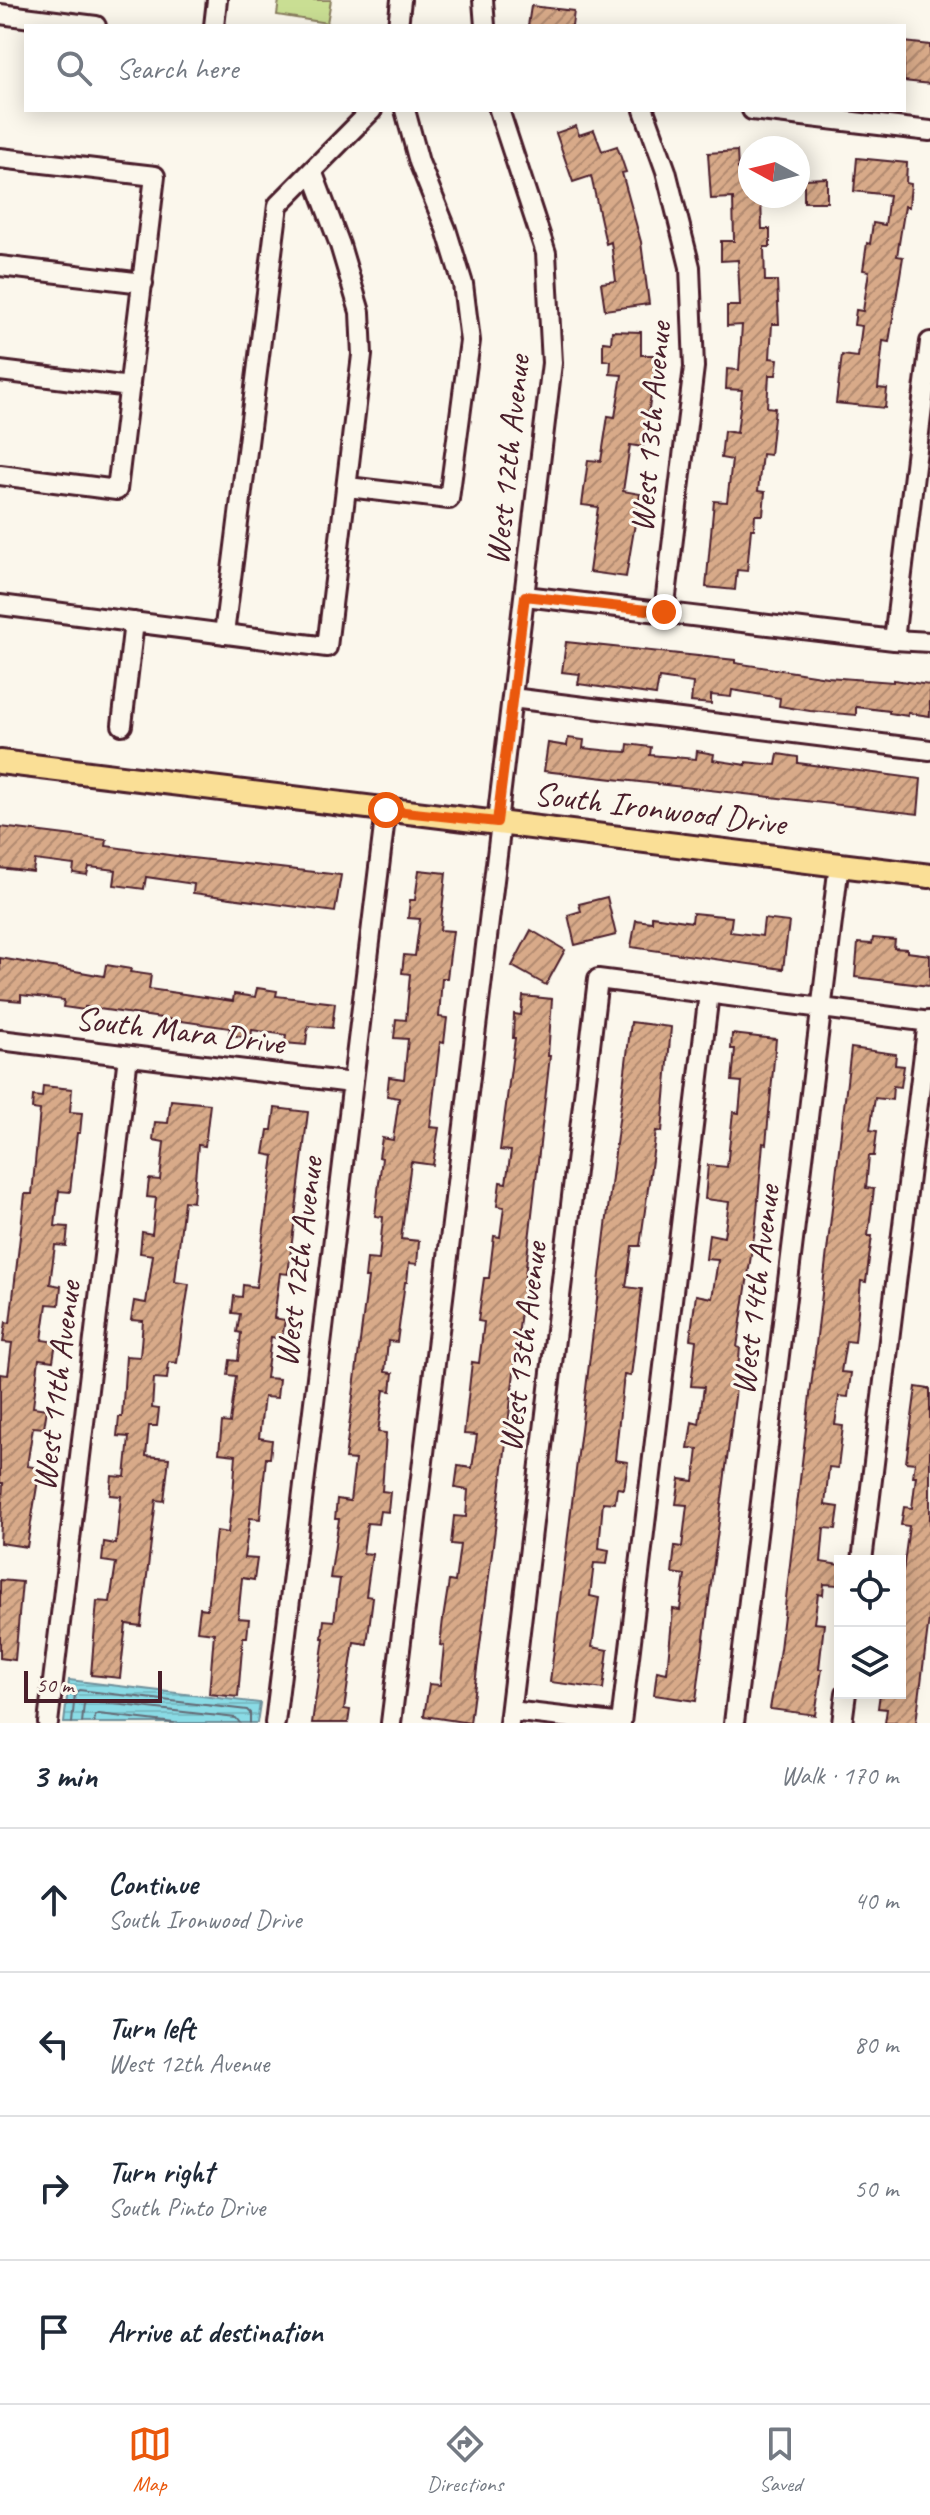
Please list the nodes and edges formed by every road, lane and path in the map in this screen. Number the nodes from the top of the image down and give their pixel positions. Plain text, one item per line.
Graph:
1 (217, 0) edge
2 (401, 0) edge
3 (483, 0) edge
4 (0, 14) edge
5 (80, 24) edge
6 (214, 24) edge
7 (398, 24) edge
8 (485, 24) edge
9 (370, 112) edge
10 (406, 112) edge
11 (500, 112) edge
12 (645, 112) edge
13 (769, 112) edge
14 (930, 131) edge
15 (0, 158) edge
16 (312, 171) junction
17 (0, 266) edge
18 (143, 283) junction
19 (930, 342) edge
20 (0, 371) edge
21 (130, 387) junction
22 (0, 475) edge
23 (348, 487) junction
24 (525, 596) junction
25 (0, 605) edge
26 (664, 612) junction
27 (134, 622) junction
28 (224, 634) junction
29 (894, 640) junction
30 (930, 642) edge
31 (512, 698) junction
32 (122, 725) dead end
33 (930, 750) edge
34 (0, 762) edge
35 (386, 810) junction
36 (499, 823) junction
37 (839, 864) junction
38 (930, 876) edge
39 (709, 993) junction
40 (821, 1008) junction
41 (929, 1022) edge
42 (0, 1040) edge
43 (128, 1056) junction
44 (352, 1083) junction
45 (863, 1555) edge
46 (845, 1699) edge
47 (510, 1717) edge
48 (48, 1723) edge
49 (275, 1723) edge
50 (391, 1723) edge
51 (614, 1723) edge
52 (621, 1723) edge
53 (734, 1723) edge
54 (842, 1723) edge

1 - 6 street
2 - 7 street
3 - 8 street
4 - 5 street
9 - 16 street
10 - 23 street
11 - 24 street, West 12th Avenue
12 - 26 street, West 13th Avenue
13 - 14 street
15 - 18 street
16 - 23 street
16 - 28 street
17 - 18 street
18 - 21 street
19 - 29 street
20 - 21 street
21 - 22 street
23 - 28 street
24 - 26 street
24 - 31 street, West 12th Avenue
25 - 27 street
26 - 29 street
27 - 28 street
27 - 32 street
29 - 30 street
31 - 33 street
31 - 36 street, West 12th Avenue
34 - 35 main road, South Ironwood Drive
35 - 36 main road, South Ironwood Drive
35 - 44 street, West 12th Avenue
36 - 37 main road, South Ironwood Drive
36 - 50 street, West 12th Avenue
37 - 38 main road, South Ironwood Drive
37 - 40 street, West 14th Avenue
39 - 40 street
39 - 47 street, West 13th Avenue
39 - 52 street
40 - 41 street
40 - 53 street, West 14th Avenue
41 - 45 street
42 - 43 street, South Mara Drive
43 - 44 street, South Mara Drive
43 - 48 street, West 11th Avenue
44 - 49 street, West 12th Avenue
46 - 54 street
47 - 51 street

